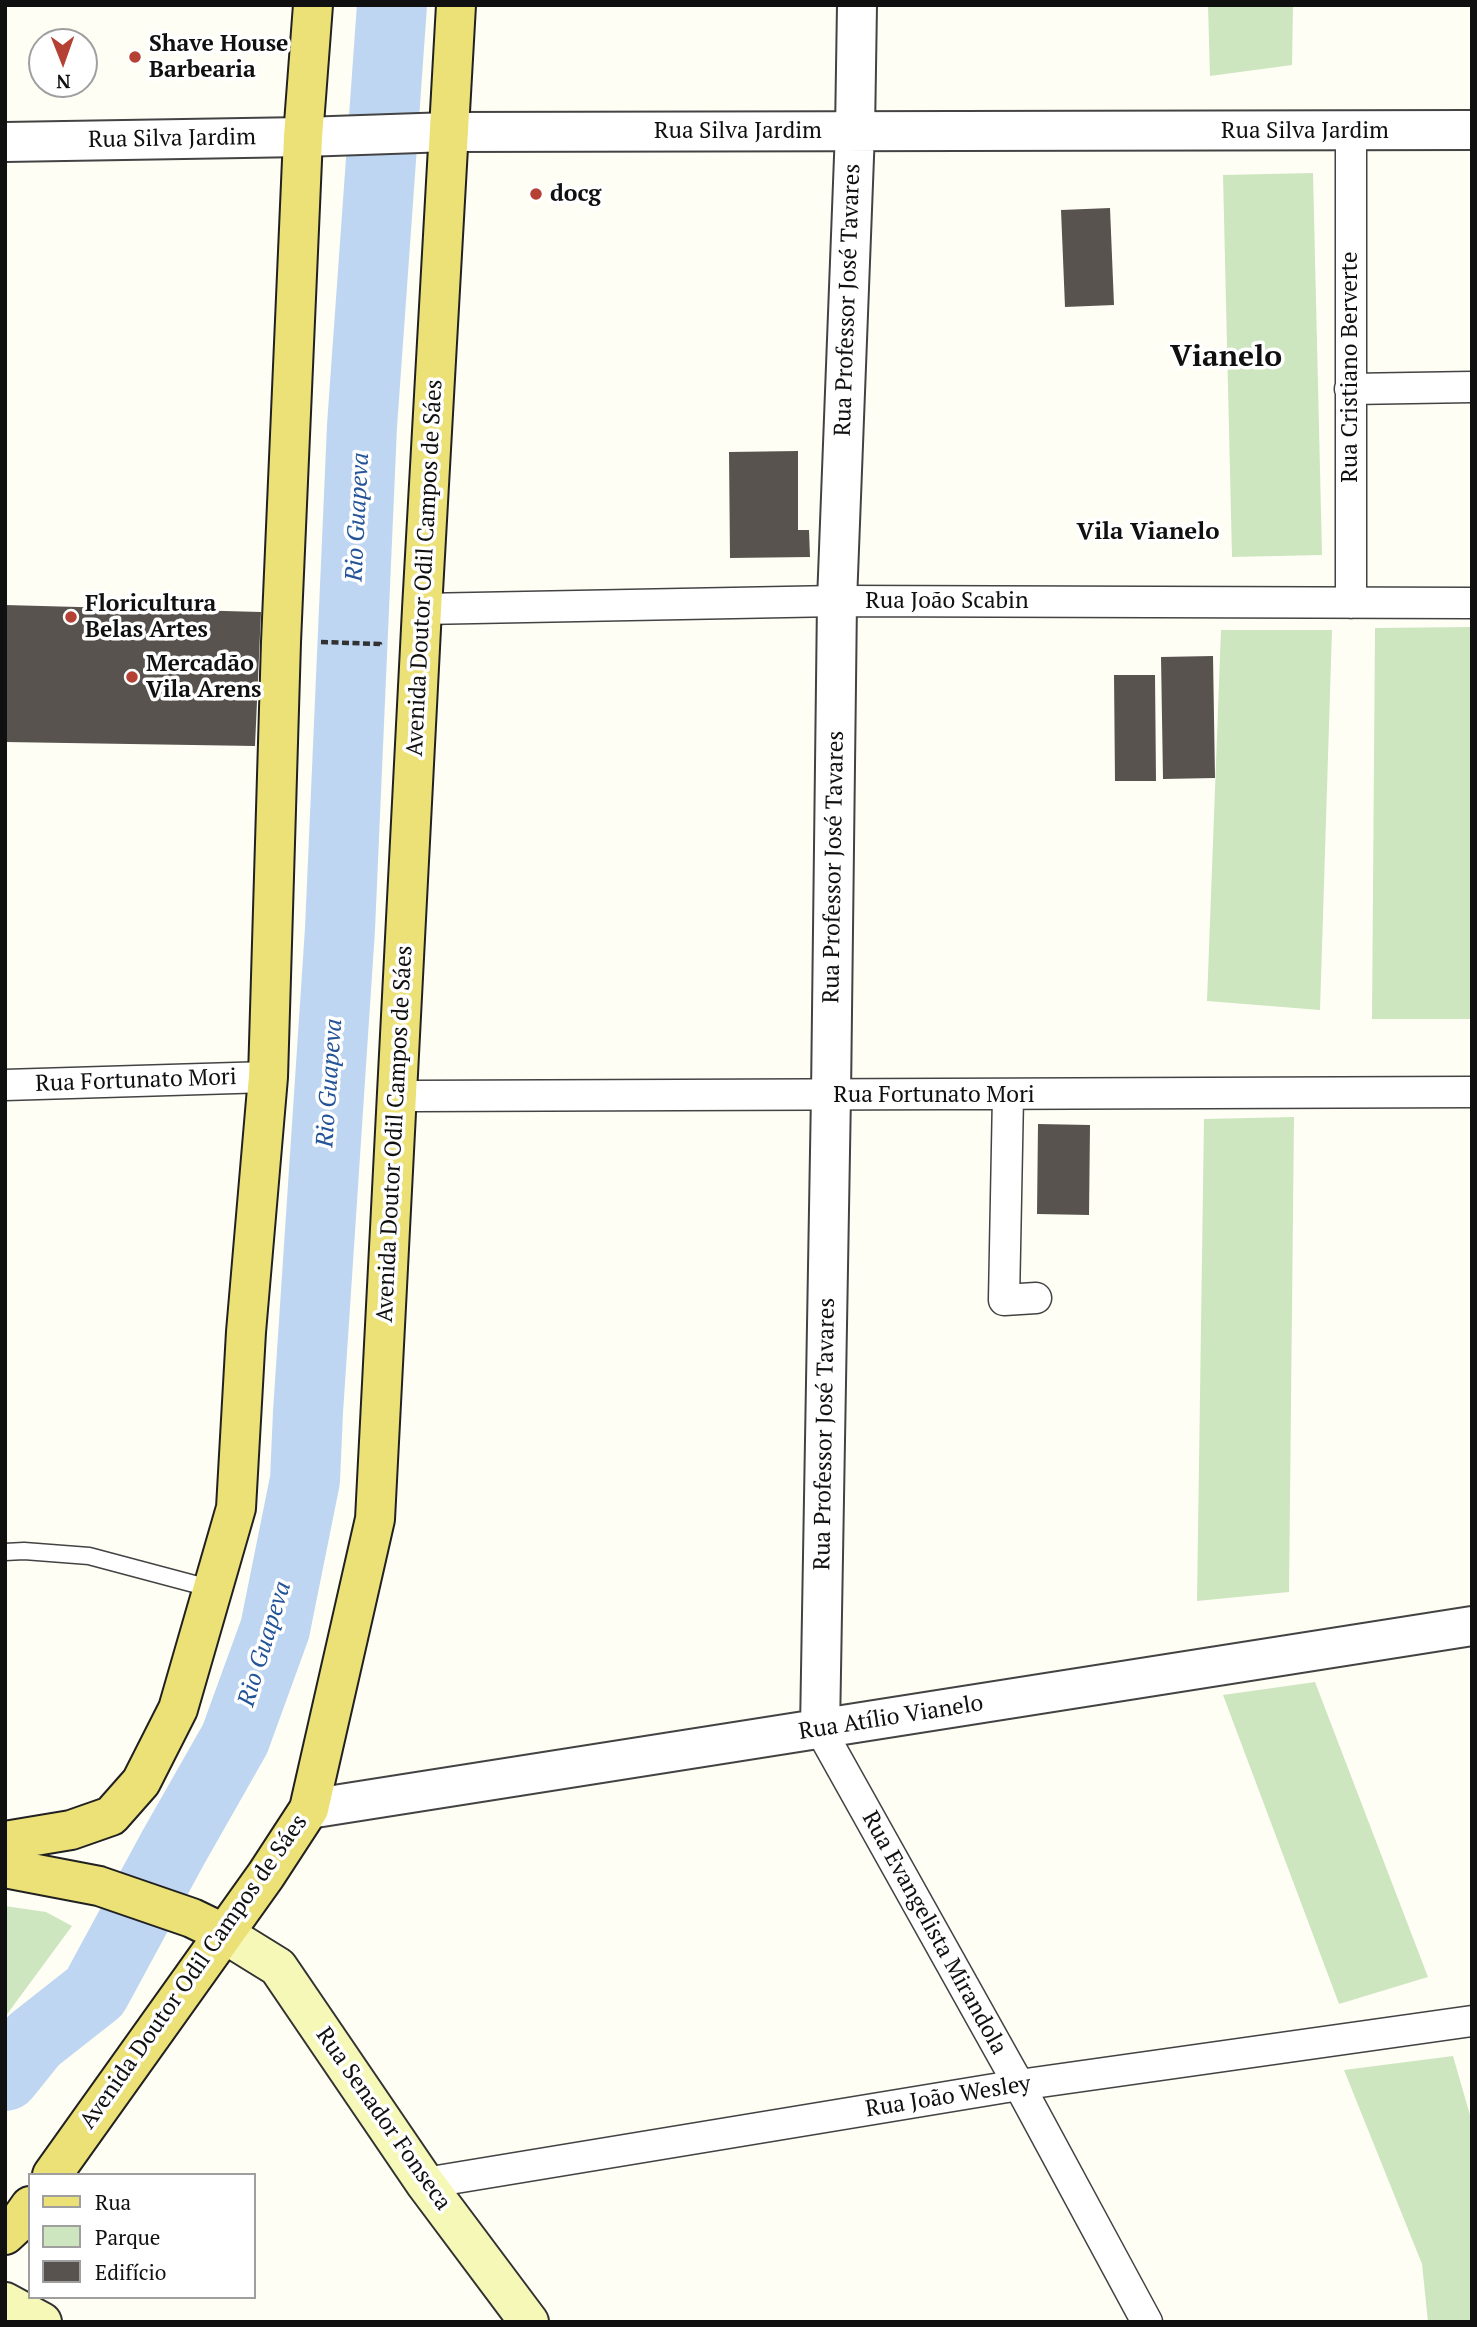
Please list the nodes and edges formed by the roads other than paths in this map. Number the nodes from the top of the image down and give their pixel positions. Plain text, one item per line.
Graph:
1 (313, 5) edge
2 (456, 5) edge
3 (857, 5) edge
4 (1472, 130) edge
5 (855, 131) junction
6 (1351, 132) junction
7 (431, 133) junction
8 (303, 137) junction
9 (5, 142) edge
10 (1472, 387) edge
11 (1350, 389) junction
12 (837, 601) junction
13 (1351, 603) junction
14 (1472, 603) edge
15 (422, 609) junction
16 (268, 1077) junction
17 (5, 1085) edge
18 (1472, 1092) edge
19 (831, 1094) junction
20 (397, 1096) junction
21 (1009, 1096) junction
22 (1036, 1298) dead end
23 (5, 1552) edge
24 (212, 1589) junction
25 (1472, 1626) edge
26 (820, 1729) junction
27 (309, 1809) junction
28 (5, 1841) edge
29 (5, 1868) edge
30 (207, 1926) junction
31 (1472, 2021) edge
32 (1019, 2084) junction
33 (53, 2173) edge
34 (425, 2183) junction
35 (28, 2209) edge
36 (5, 2235) edge
37 (5, 2302) edge
38 (42, 2322) edge
39 (529, 2322) edge
40 (1147, 2322) edge

1 - 8 main road
2 - 7 main road, Avenida Doutor Odil Campos de Sáes
3 - 5 street, Rua Professor José Tavares
4 - 6 street, Rua Silva Jardim
5 - 6 street, Rua Silva Jardim
5 - 7 street, Rua Silva Jardim
5 - 12 street, Rua Professor José Tavares
6 - 11 street, Rua Cristiano Berverte
7 - 8 street, Rua Silva Jardim
7 - 15 main road, Avenida Doutor Odil Campos de Sáes
8 - 9 street, Rua Silva Jardim
8 - 16 main road
10 - 11 street
11 - 13 street, Rua Cristiano Berverte
12 - 13 street, Rua João Scabin
12 - 15 street, Rua João Scabin
12 - 19 street, Rua Professor José Tavares
13 - 14 street, Rua João Scabin
15 - 20 main road, Avenida Doutor Odil Campos de Sáes
16 - 17 street, Rua Fortunato Mori
16 - 24 main road
18 - 21 street, Rua Fortunato Mori
19 - 20 street, Rua Fortunato Mori
19 - 21 street, Rua Fortunato Mori
19 - 26 street, Rua Professor José Tavares
20 - 27 main road, Avenida Doutor Odil Campos de Sáes
21 - 22 street
23 - 24 lane
24 - 28 main road
25 - 26 street, Rua Atílio Vianelo
26 - 27 street, Rua Atílio Vianelo
26 - 32 street, Rua Evangelista Mirandola
27 - 30 main road, Avenida Doutor Odil Campos de Sáes
29 - 30 main road
30 - 33 main road, Avenida Doutor Odil Campos de Sáes
30 - 34 main road, Rua Senador Fonseca
31 - 32 street, Rua João Wesley
32 - 34 street, Rua João Wesley
32 - 40 street, Rua Evangelista Mirandola
34 - 39 main road, Rua Senador Fonseca
35 - 36 main road
37 - 38 main road

